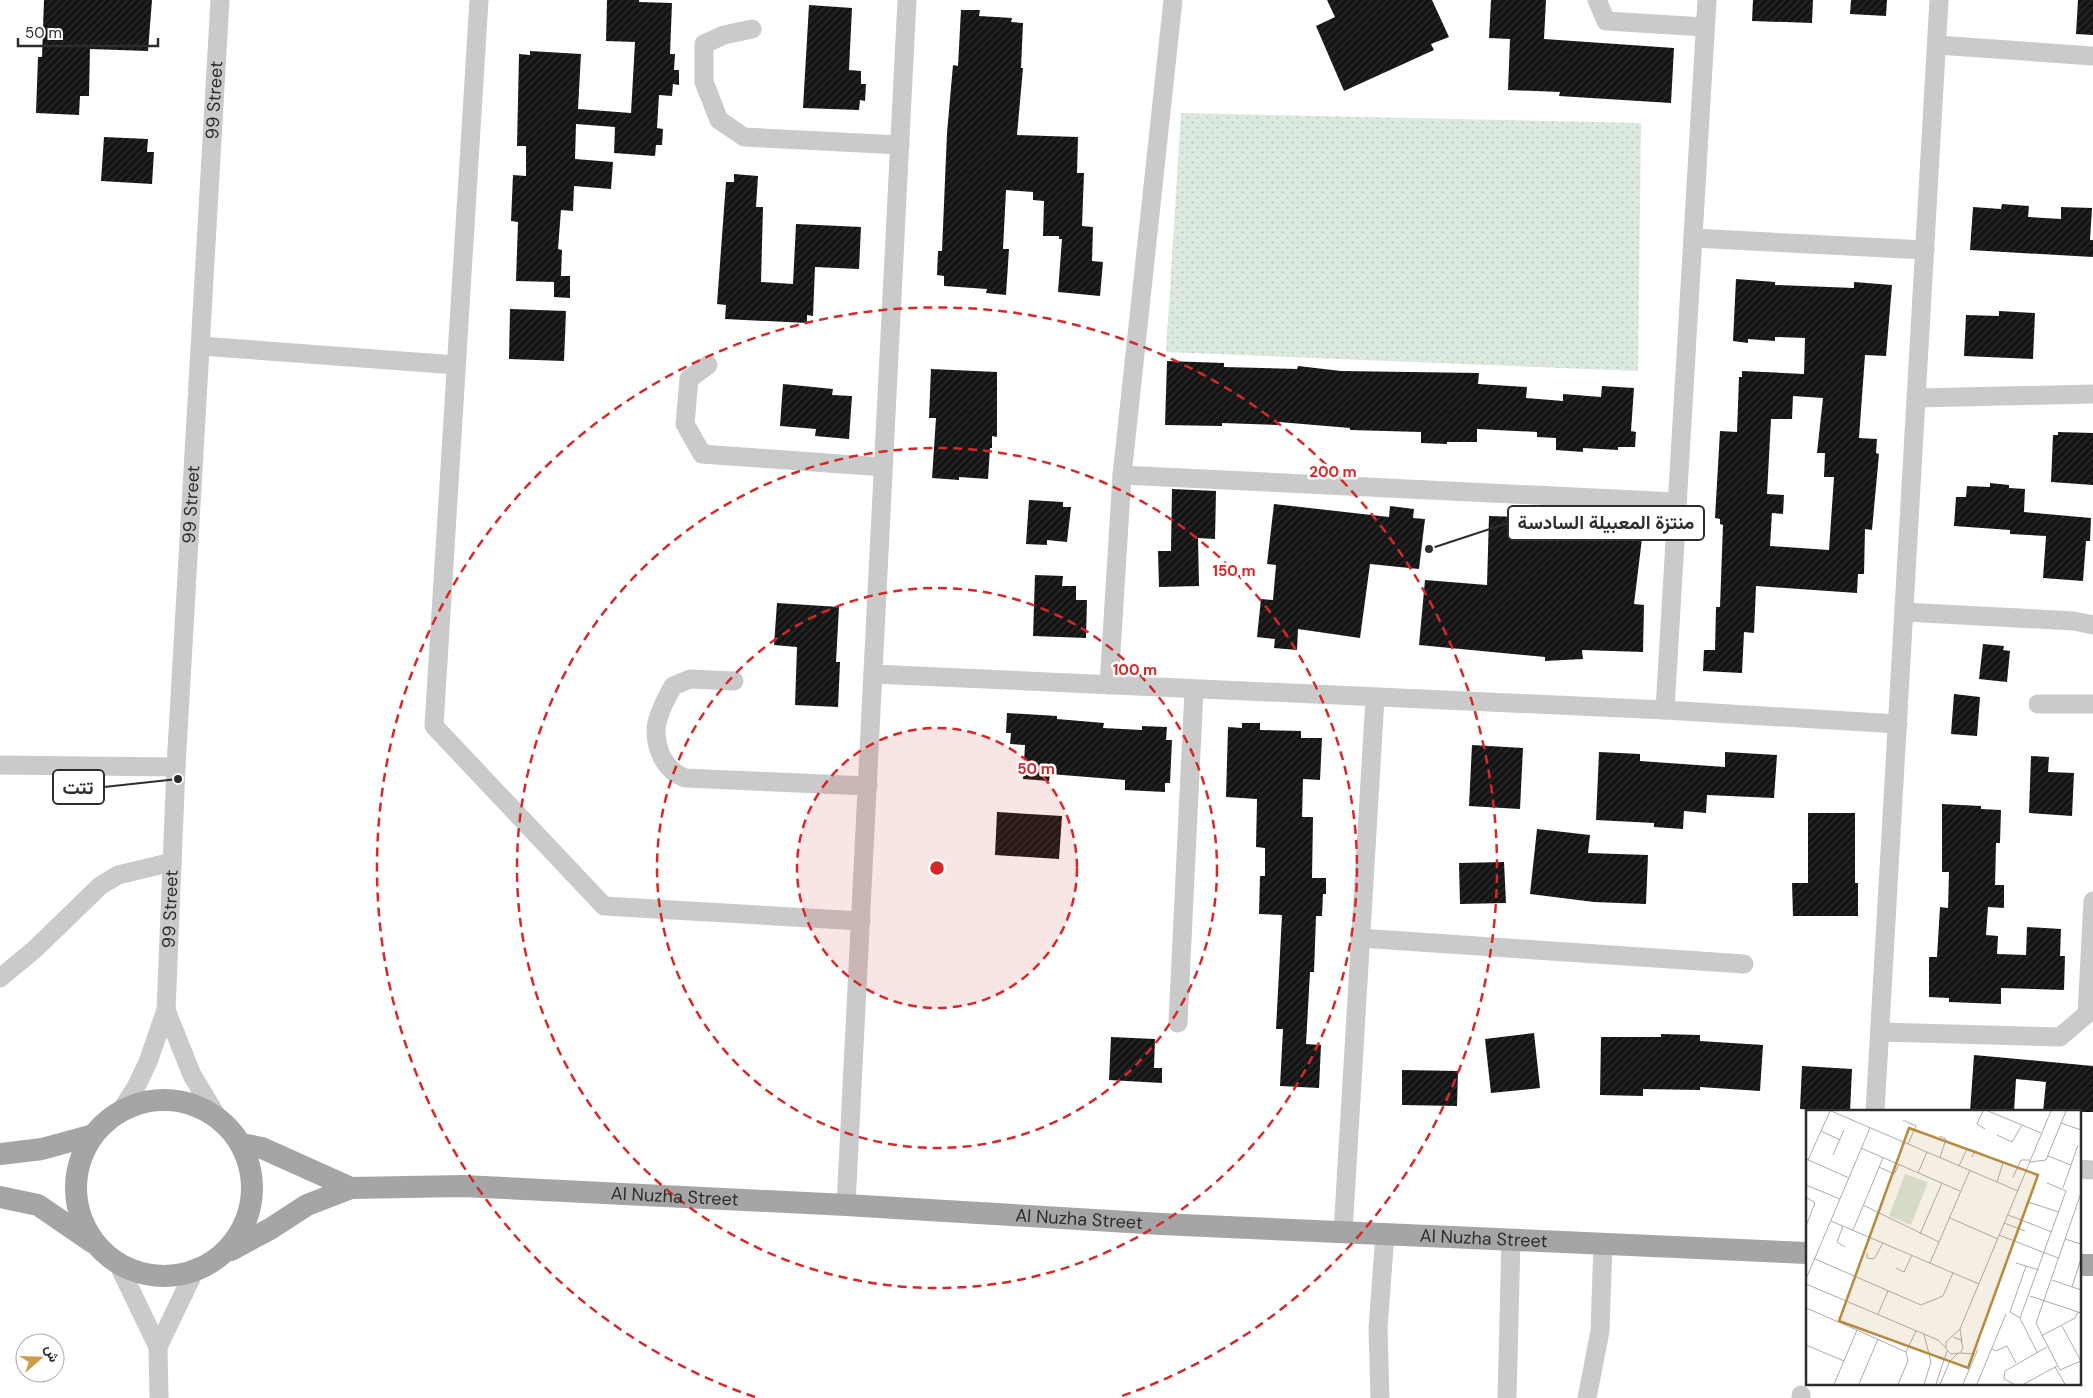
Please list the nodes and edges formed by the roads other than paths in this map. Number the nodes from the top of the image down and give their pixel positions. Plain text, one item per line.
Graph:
1 (220, 0) edge
2 (479, 0) edge
3 (907, 0) edge
4 (1173, 0) edge
5 (1597, 0) edge
6 (1707, 0) edge
7 (1939, 0) edge
8 (1705, 27) junction
9 (752, 29) dead end
10 (1937, 45) junction
11 (2093, 56) edge
12 (900, 145) junction
13 (1693, 238) junction
14 (1925, 250) junction
15 (201, 346) junction
16 (456, 365) junction
17 (708, 365) dead end
18 (2093, 394) edge
19 (1916, 398) junction
20 (884, 467) junction
21 (1122, 475) junction
22 (1676, 502) junction
23 (1904, 612) junction
24 (2093, 625) edge
25 (873, 674) junction
26 (734, 681) dead end
27 (1109, 686) junction
28 (1194, 690) junction
29 (1375, 698) junction
30 (2038, 704) dead end
31 (2093, 704) edge
32 (1665, 710) junction
33 (1898, 724) junction
34 (0, 765) edge
35 (176, 766) junction
36 (868, 786) junction
37 (172, 862) junction
38 (2093, 901) edge
39 (861, 921) junction
40 (1360, 938) junction
41 (1744, 964) dead end
42 (0, 978) edge
43 (166, 1010) junction
44 (1178, 1023) dead end
45 (1880, 1032) junction
46 (122, 1109) junction
47 (1875, 1110) edge
48 (216, 1115) junction
49 (93, 1135) junction
50 (242, 1144) junction
51 (0, 1154) edge
52 (2080, 1170) edge
53 (2093, 1170) edge
54 (351, 1188) junction
55 (0, 1196) edge
56 (846, 1205) junction
57 (1343, 1232) junction
58 (1385, 1234) junction
59 (1511, 1240) junction
60 (1603, 1244) junction
61 (96, 1245) junction
62 (227, 1252) junction
63 (1806, 1253) edge
64 (118, 1264) junction
65 (2080, 1265) edge
66 (2093, 1266) edge
67 (196, 1268) junction
68 (158, 1347) junction
69 (158, 1398) edge
70 (1380, 1398) edge
71 (1507, 1398) edge
72 (1587, 1398) edge

1 - 15 street, 99 Street
2 - 16 street
3 - 12 street
4 - 21 street
5 - 8 street
6 - 8 street
7 - 10 street
8 - 13 street
9 - 12 street
10 - 11 street
10 - 14 street
12 - 20 street
13 - 14 street
13 - 22 street
14 - 19 street
15 - 16 street
15 - 35 street, 99 Street
16 - 39 street
17 - 20 street
18 - 19 street
19 - 23 street
20 - 25 street
21 - 22 street
21 - 27 street
22 - 32 street
23 - 24 street
23 - 33 street
25 - 27 street
25 - 36 street
26 - 36 street
27 - 28 street
28 - 29 street
28 - 44 street
29 - 32 street
29 - 40 street
30 - 31 street
32 - 33 street
33 - 45 street
34 - 35 street
35 - 37 street, 99 Street
36 - 39 street
37 - 42 street
37 - 43 street, 99 Street
38 - 45 street
39 - 56 street
40 - 41 street
40 - 57 street
43 - 46 street, 99 Street
43 - 48 street, 99 Street
45 - 47 street
46 - 48 main road
46 - 49 main road
48 - 50 main road
49 - 51 main road
49 - 61 main road
50 - 54 main road, Al Nuzha Street
50 - 62 main road
52 - 53 street
54 - 56 main road, Al Nuzha Street
54 - 62 main road, Al Nuzha Street
55 - 61 main road
56 - 57 main road, Al Nuzha Street
57 - 58 main road, Al Nuzha Street
58 - 59 main road, Al Nuzha Street
58 - 70 street
59 - 60 main road, Al Nuzha Street
59 - 71 street
60 - 63 main road, Al Nuzha Street
60 - 72 street
61 - 64 main road
62 - 67 main road
64 - 67 main road
64 - 68 street
65 - 66 main road
67 - 68 street
68 - 69 street

